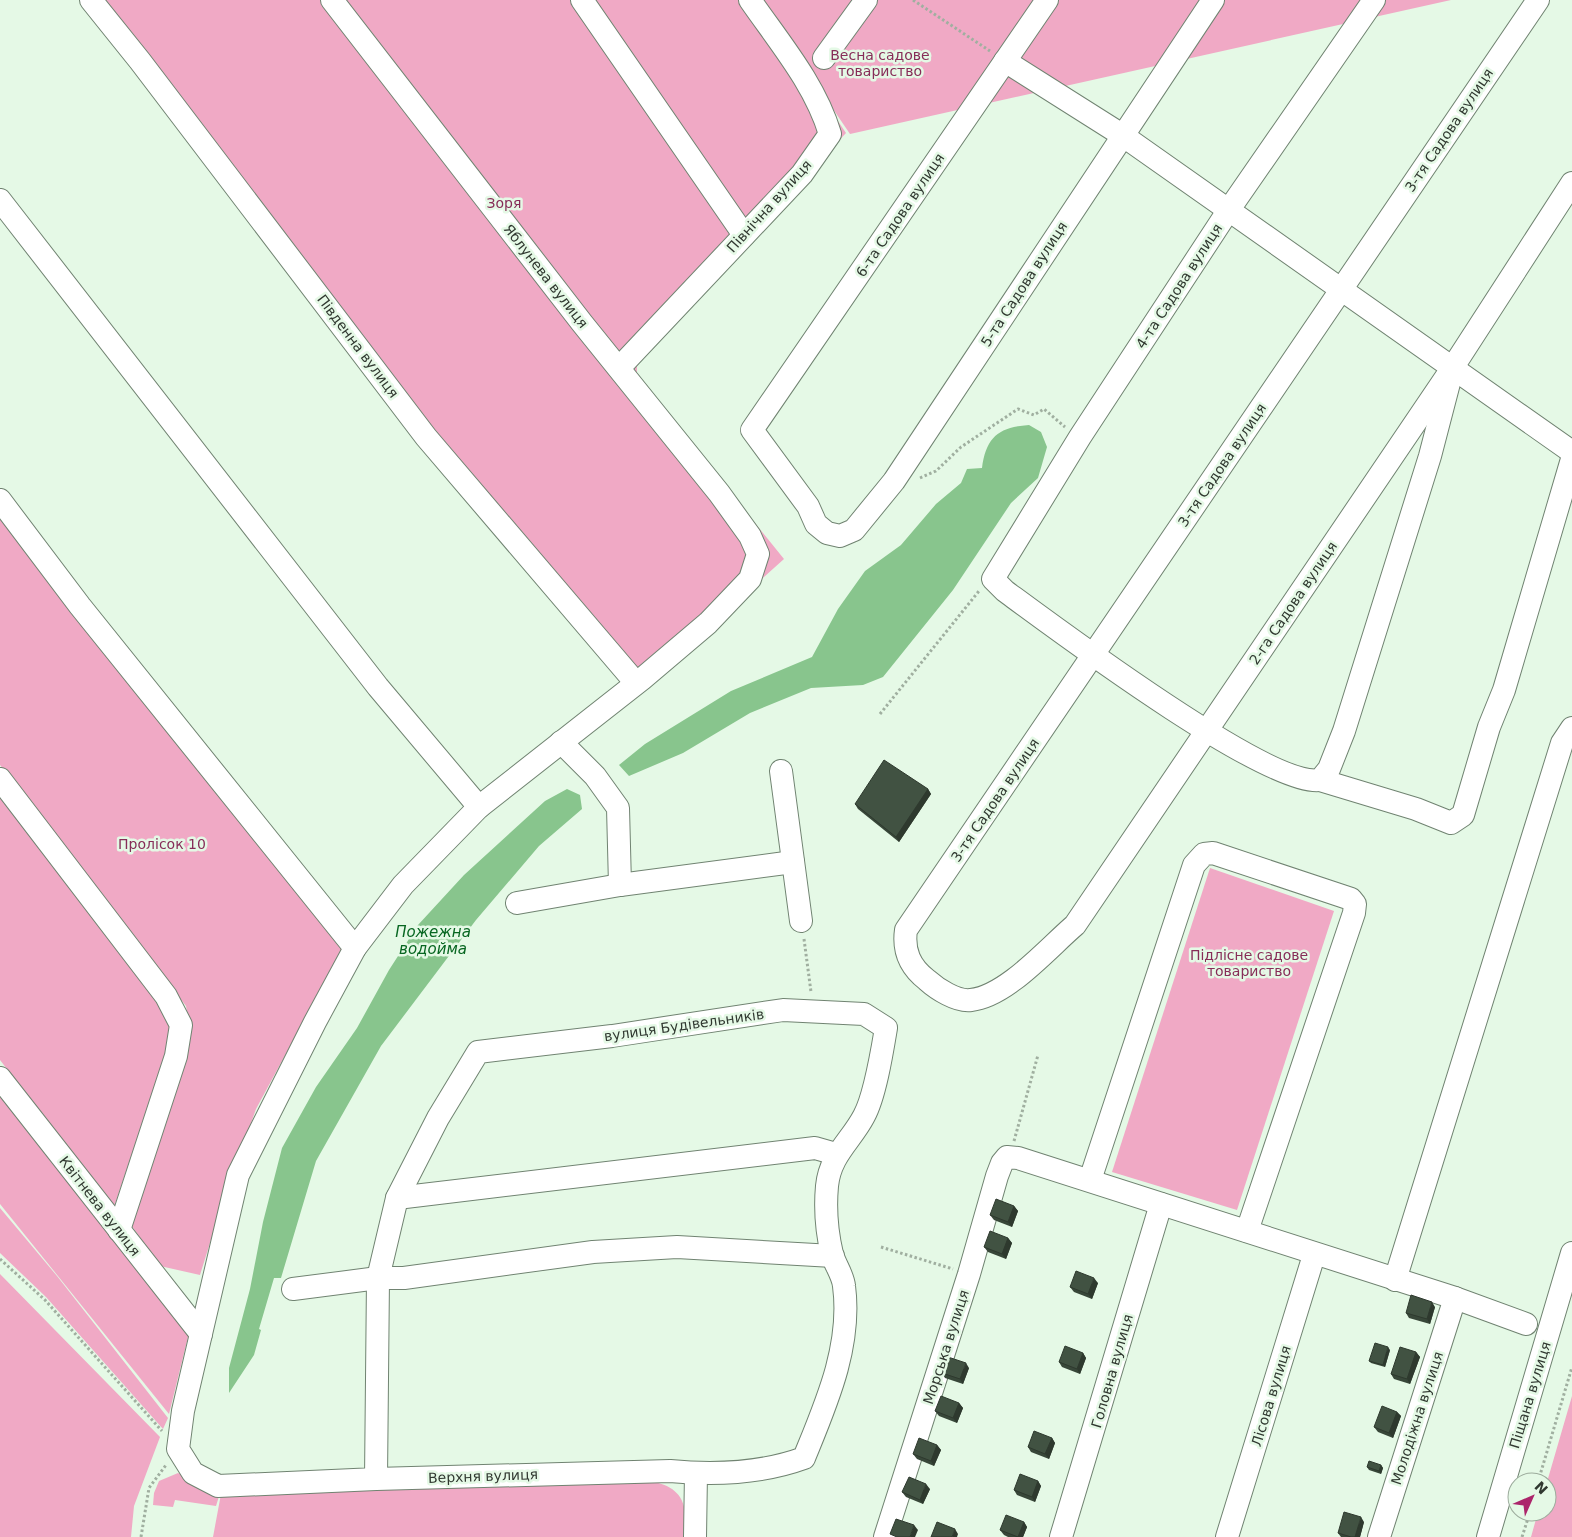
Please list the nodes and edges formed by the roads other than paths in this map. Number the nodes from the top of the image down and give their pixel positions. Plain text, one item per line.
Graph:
1 (91, 0) edge
2 (332, 0) edge
3 (582, 0) edge
4 (750, 0) edge
5 (866, 0) edge
6 (1047, 0) edge
7 (1213, 0) edge
8 (1374, 0) edge
9 (1538, 0) edge
10 (824, 58) dead end
11 (1005, 61) junction
12 (1122, 135) junction
13 (1572, 183) edge
14 (0, 200) edge
15 (1228, 211) junction
16 (744, 235) junction
17 (1341, 288) junction
18 (1453, 367) junction
19 (619, 368) junction
20 (1569, 446) edge
21 (0, 500) edge
22 (816, 524) joint
23 (1093, 656) junction
24 (636, 683) junction
25 (1572, 728) edge
26 (1206, 731) junction
27 (561, 742) junction
28 (781, 771) dead end
29 (0, 779) edge
30 (1320, 780) junction
31 (479, 807) junction
32 (793, 862) junction
33 (620, 885) junction
34 (516, 903) dead end
35 (802, 921) road end
36 (355, 948) junction
37 (985, 996) joint
38 (0, 1078) edge
39 (836, 1154) junction
40 (1090, 1180) junction
41 (397, 1198) junction
42 (1161, 1204) junction
43 (119, 1230) junction
44 (1247, 1231) junction
45 (1572, 1253) edge
46 (1314, 1255) junction
47 (833, 1256) junction
48 (378, 1278) junction
49 (1395, 1280) junction
50 (293, 1290) dead end
51 (1455, 1298) junction
52 (1526, 1324) dead end
53 (201, 1334) junction
54 (696, 1473) junction
55 (376, 1479) junction
56 (694, 1537) edge
57 (885, 1537) edge
58 (1061, 1537) edge
59 (1227, 1537) edge
60 (1379, 1537) edge
61 (1488, 1537) edge

1 - 24 street, Південна вулиця
2 - 19 street, Яблунева вулиця
3 - 16 street
4 - 16 street, Північна вулиця
5 - 10 street
6 - 11 street, 6-та Садова вулиця
7 - 12 street, 5-та Садова вулиця
8 - 15 street, 4-та Садова вулиця
9 - 17 street, 3-тя Садова вулиця
11 - 12 street
11 - 22 street, 6-та Садова вулиця
12 - 15 street
12 - 22 street, 5-та Садова вулиця
13 - 18 street, 2-га Садова вулиця
14 - 31 street
15 - 17 street
15 - 23 street, 4-та Садова вулиця
16 - 19 street, Північна вулиця
17 - 18 street
17 - 23 street, 3-тя Садова вулиця
18 - 20 street
18 - 26 street, 2-га Садова вулиця
18 - 30 street
19 - 24 street, Яблунева вулиця
20 - 30 street
21 - 36 street
23 - 26 street
23 - 37 street, 3-тя Садова вулиця
24 - 27 street
25 - 49 street
26 - 30 street
26 - 37 street, 2-га Садова вулиця
27 - 31 street
27 - 33 street
28 - 32 street
29 - 43 street
31 - 36 street
32 - 33 street
32 - 35 street
33 - 34 street
36 - 53 street
38 - 43 street, Квітнева вулиця
39 - 41 street
39 - 41 street, вулиця Будівельників
39 - 47 street
40 - 42 street
40 - 44 street
40 - 57 street, Морська вулиця
41 - 48 street
42 - 44 street
42 - 58 street, Головна вулиця
43 - 53 street, Квітнева вулиця
44 - 46 street
45 - 61 street, Піщана вулиця
46 - 49 street
46 - 59 street, Лісова вулиця
47 - 48 street
47 - 54 street, Верхня вулиця
48 - 50 street
48 - 55 street
49 - 51 street
51 - 52 street
51 - 60 street, Молодіжна вулиця
53 - 55 street, Верхня вулиця
54 - 55 street, Верхня вулиця
54 - 56 street

